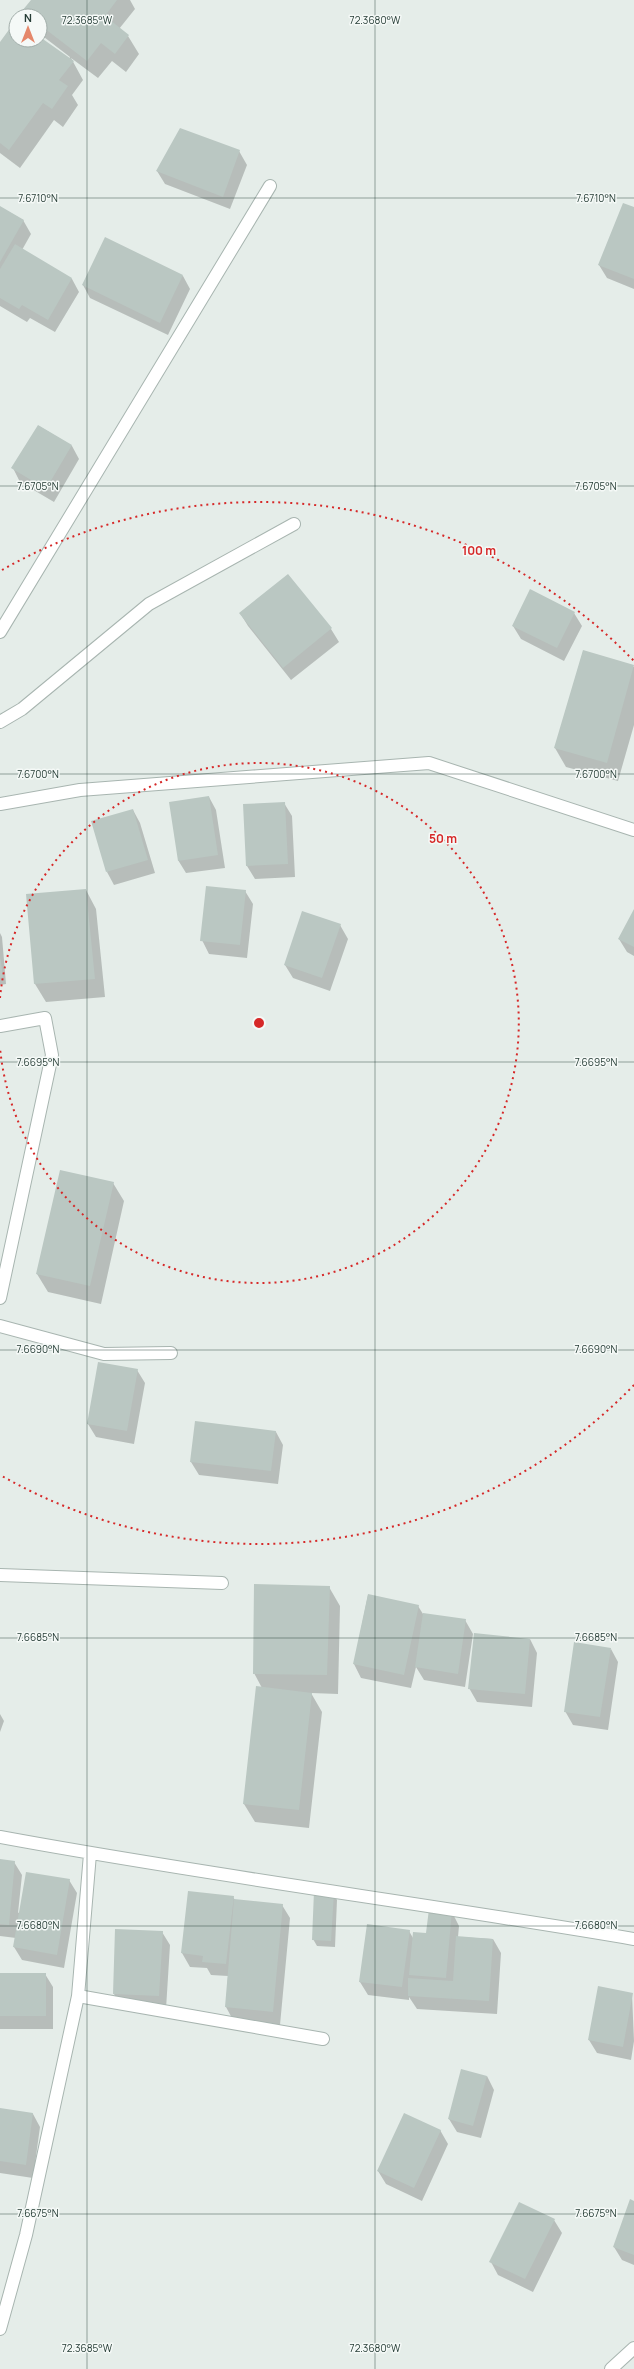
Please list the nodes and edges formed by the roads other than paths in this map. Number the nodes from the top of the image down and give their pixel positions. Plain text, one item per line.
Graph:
1 (270, 186) dead end
2 (294, 524) dead end
3 (0, 632) edge
4 (0, 722) edge
5 (0, 804) edge
6 (634, 830) edge
7 (0, 1026) edge
8 (0, 1298) edge
9 (0, 1326) edge
10 (171, 1354) dead end
11 (0, 1575) edge
12 (222, 1583) dead end
13 (0, 1837) edge
14 (90, 1854) junction
15 (634, 1940) edge
16 (78, 1996) junction
17 (323, 2039) dead end
18 (0, 2328) edge
19 (634, 2348) edge
20 (611, 2369) edge

1 - 3 street
2 - 4 street
5 - 6 street
7 - 8 street
9 - 10 street
11 - 12 street
13 - 14 street
14 - 15 street
14 - 16 street
16 - 17 street
16 - 18 street
19 - 20 street

